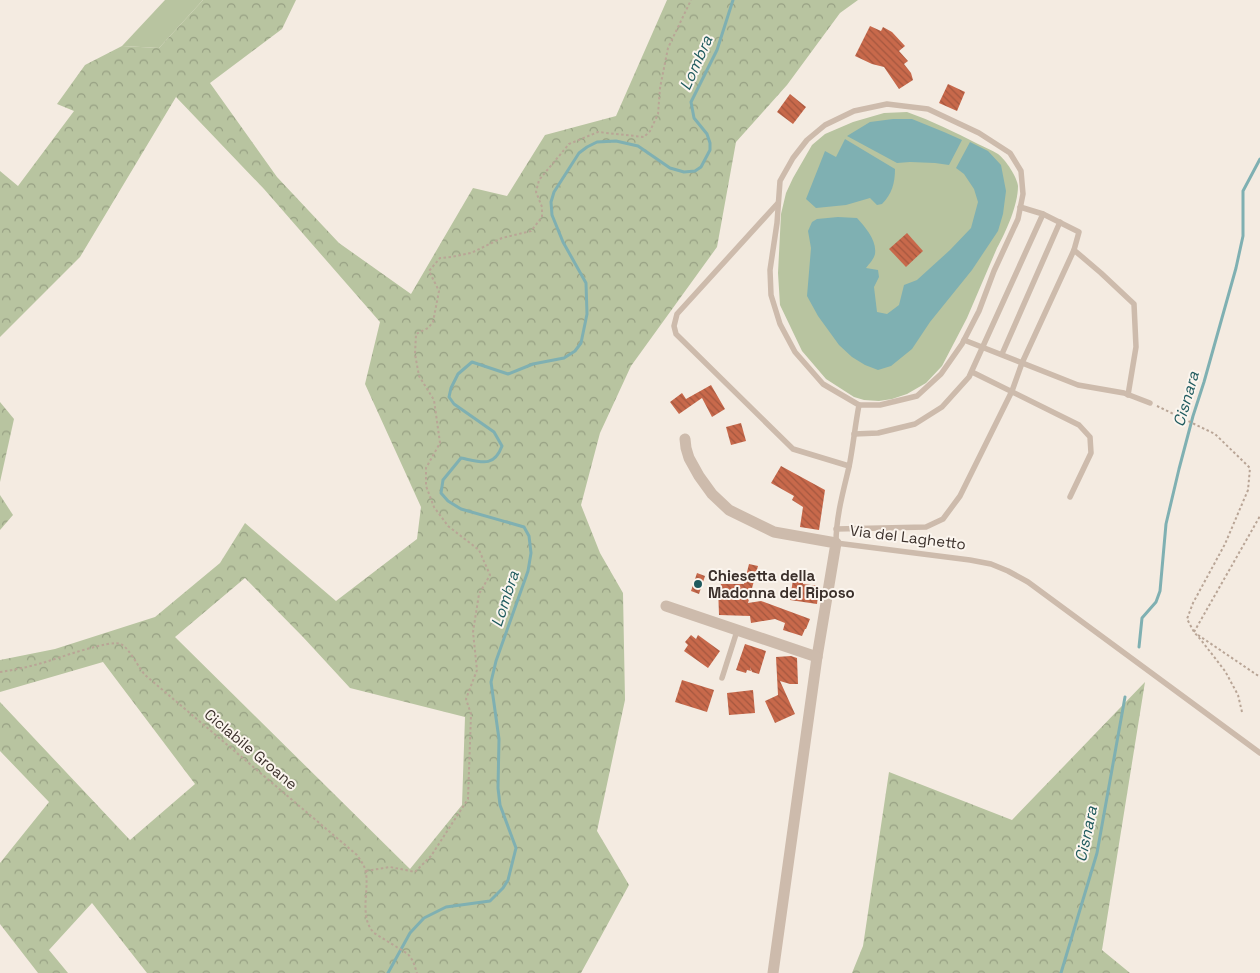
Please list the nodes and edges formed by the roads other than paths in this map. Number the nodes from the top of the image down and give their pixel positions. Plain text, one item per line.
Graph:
1 (778, 202) junction
2 (1020, 207) junction
3 (1043, 214) junction
4 (1060, 222) junction
5 (1074, 250) junction
6 (964, 340) junction
7 (983, 347) junction
8 (1002, 354) junction
9 (1022, 364) junction
10 (972, 372) junction
11 (1012, 391) junction
12 (1128, 394) junction
13 (1150, 404) road end
14 (859, 405) junction
15 (854, 434) junction
16 (685, 440) dead end
17 (849, 466) junction
18 (1070, 497) dead end
19 (836, 529) junction
20 (836, 543) junction
21 (666, 606) dead end
22 (737, 631) junction
23 (817, 657) junction
24 (722, 678) dead end
25 (1260, 753) edge
26 (773, 973) edge

1 - 2 lane
1 - 14 lane
1 - 17 lane
2 - 3 lane
2 - 6 lane
3 - 4 lane
3 - 7 lane
4 - 5 lane
4 - 8 lane
5 - 9 lane
5 - 12 lane
6 - 7 lane
6 - 14 lane
7 - 8 lane
7 - 10 lane
8 - 9 lane
9 - 11 lane
9 - 12 lane
10 - 11 lane
10 - 15 lane
11 - 18 lane
11 - 19 lane
12 - 13 lane
14 - 15 lane
15 - 17 lane
16 - 20 street
17 - 19 lane
19 - 20 lane
20 - 23 street, Via del Laghetto
20 - 25 lane, Via del Laghetto
21 - 22 street
22 - 23 street
22 - 24 lane
23 - 26 street, Via del Laghetto

